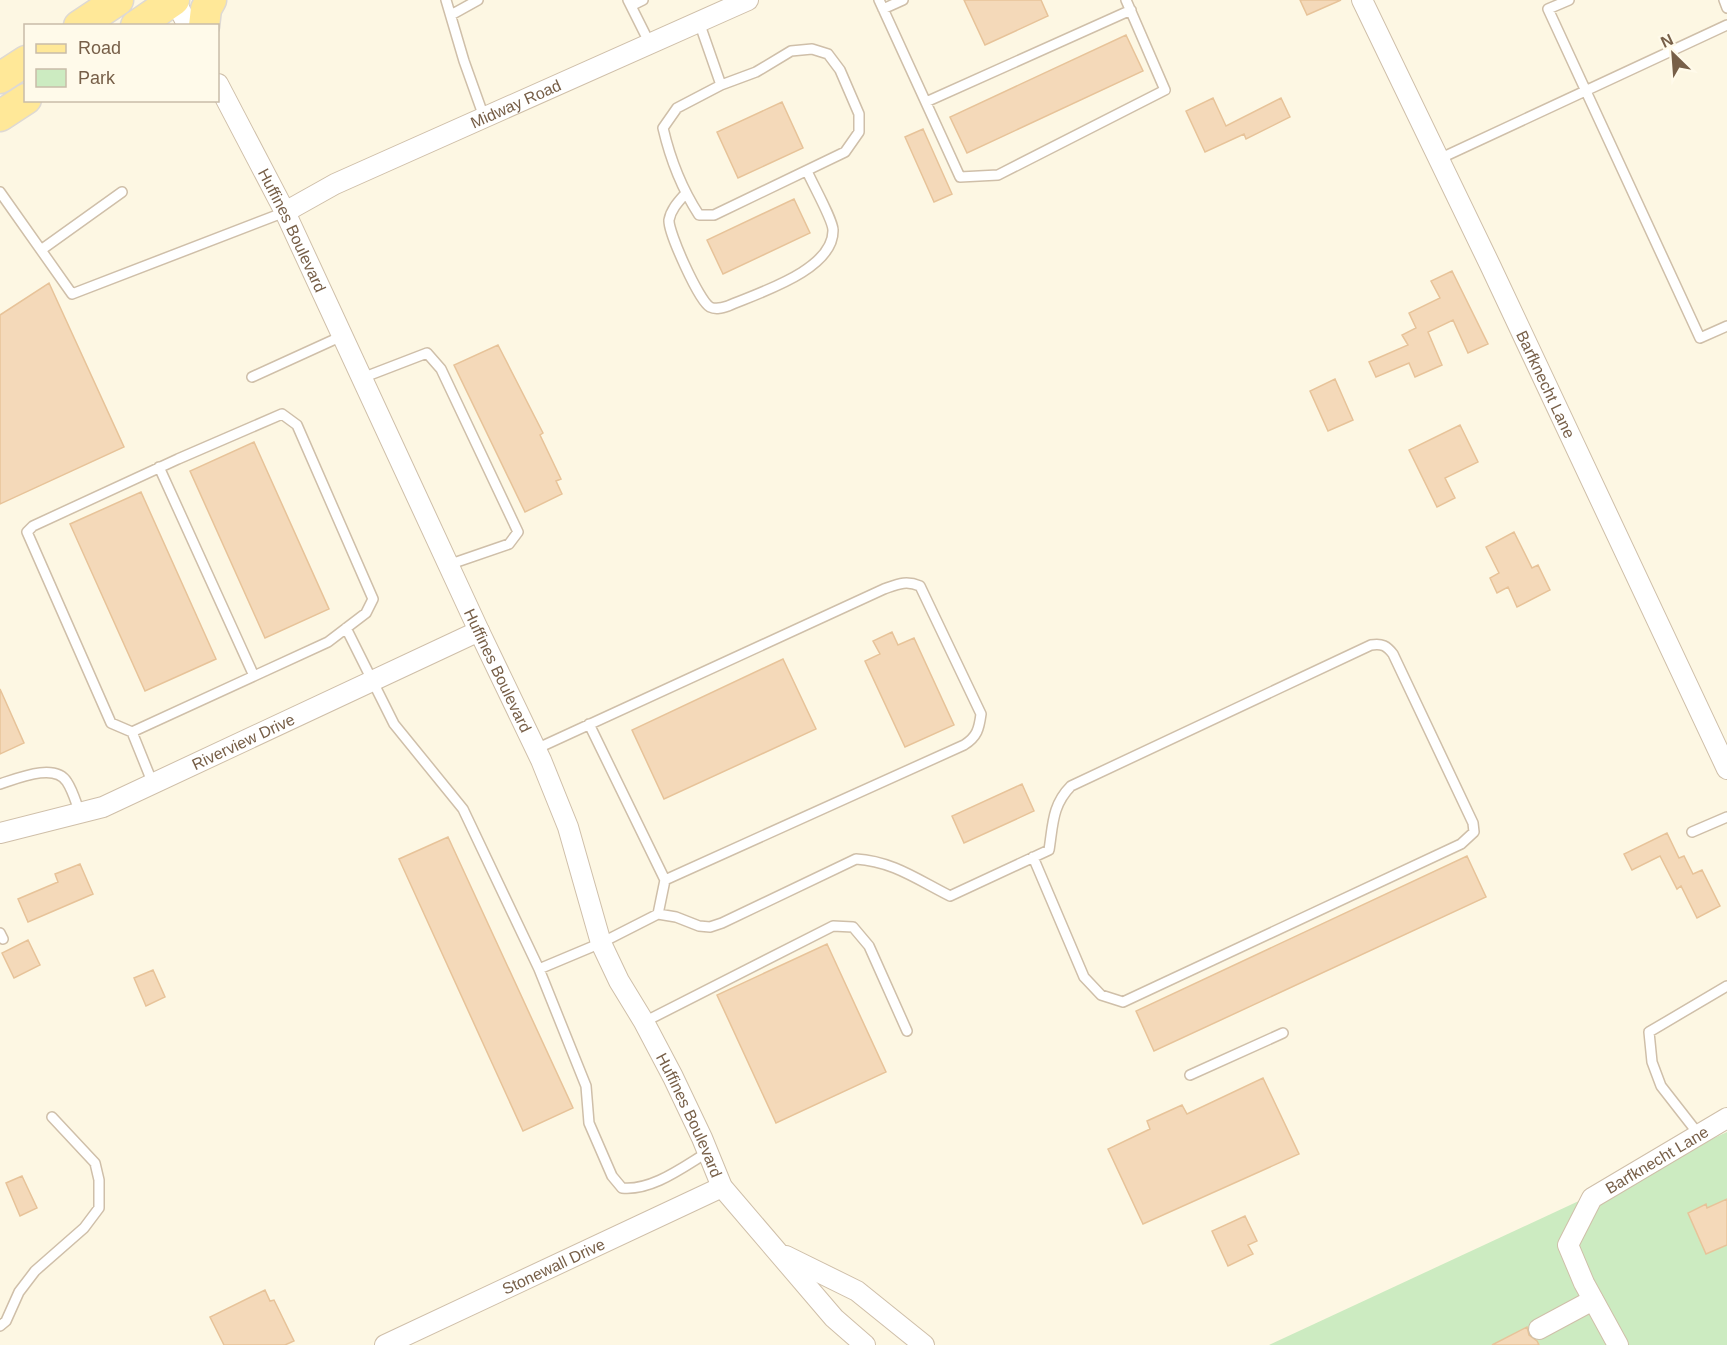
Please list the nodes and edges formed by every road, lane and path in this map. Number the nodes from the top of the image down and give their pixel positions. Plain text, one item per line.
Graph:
1 (118, 0) edge
2 (175, 0) edge
3 (211, 0) edge
4 (446, 0) edge
5 (478, 0) edge
6 (643, 0) edge
7 (748, 0) edge
8 (903, 0) edge
9 (1126, 0) edge
10 (1362, 0) edge
11 (1569, 0) edge
12 (1724, 0) edge
13 (629, 3) edge
14 (881, 4) edge
15 (1727, 8) edge
16 (1131, 10) junction
17 (451, 15) junction
18 (699, 22) junction
19 (82, 24) edge
20 (139, 24) edge
21 (187, 24) edge
22 (204, 24) edge
23 (1727, 25) edge
24 (650, 44) junction
25 (24, 62) edge
26 (0, 78) edge
27 (721, 85) junction
28 (219, 86) edge
29 (1586, 91) junction
30 (24, 100) edge
31 (926, 102) junction
32 (0, 116) edge
33 (484, 117) junction
34 (1439, 159) junction
35 (807, 171) junction
36 (0, 192) edge
37 (122, 192) dead end
38 (686, 193) junction
39 (285, 212) junction
40 (40, 250) junction
41 (1727, 326) edge
42 (342, 336) junction
43 (252, 376) dead end
44 (362, 378) junction
45 (159, 467) junction
46 (448, 565) junction
47 (346, 628) junction
48 (479, 631) junction
49 (254, 676) junction
50 (372, 680) junction
51 (589, 724) junction
52 (132, 732) junction
53 (536, 749) junction
54 (1727, 769) edge
55 (0, 784) edge
56 (153, 784) junction
57 (80, 813) junction
58 (1727, 817) edge
59 (1692, 832) dead end
60 (0, 833) edge
61 (1034, 857) junction
62 (665, 880) junction
63 (658, 914) junction
64 (601, 943) junction
65 (539, 969) junction
66 (1727, 986) edge
67 (644, 1022) junction
68 (907, 1031) dead end
69 (1283, 1033) dead end
70 (1190, 1075) dead end
71 (52, 1117) dead end
72 (1727, 1118) edge
73 (1700, 1136) junction
74 (708, 1152) junction
75 (722, 1187) junction
76 (778, 1252) junction
77 (1593, 1300) junction
78 (0, 1326) edge
79 (1539, 1329) dead end
80 (385, 1345) edge
81 (865, 1345) edge
82 (924, 1345) edge
83 (1618, 1345) edge

1 - 19 main road
2 - 20 main road
2 - 21 street
3 - 22 main road
4 - 17 lane
5 - 17 lane
6 - 13 lane
7 - 18 street, Midway Road
8 - 14 lane
9 - 16 lane
10 - 34 street, Barfknecht Lane
11 - 29 lane
12 - 15 lane
13 - 24 lane
14 - 31 lane
16 - 31 lane
16 - 31 lane
17 - 33 lane
18 - 24 street, Midway Road
18 - 27 lane
23 - 29 lane
24 - 33 street, Midway Road
25 - 26 main road
27 - 35 lane
27 - 38 lane
28 - 39 street, Huffines Boulevard
29 - 34 lane
29 - 41 lane
30 - 32 main road
33 - 39 street, Midway Road
34 - 54 street, Barfknecht Lane
35 - 38 lane
35 - 38 lane
36 - 40 lane
37 - 40 lane
39 - 40 lane
39 - 42 street, Huffines Boulevard
42 - 43 lane
42 - 44 street, Huffines Boulevard
44 - 46 street, Huffines Boulevard
44 - 46 lane
45 - 47 lane
45 - 49 lane
45 - 52 lane
46 - 48 street, Huffines Boulevard
47 - 49 lane
47 - 50 lane
48 - 50 street, Riverview Drive
48 - 53 street, Huffines Boulevard
49 - 52 lane
50 - 56 street, Riverview Drive
50 - 65 lane
51 - 53 lane
51 - 62 lane
51 - 62 lane
52 - 56 lane
53 - 64 street, Huffines Boulevard
55 - 57 lane
56 - 57 street, Riverview Drive
57 - 60 street, Riverview Drive
58 - 59 lane
61 - 61 lane
61 - 63 lane
62 - 63 lane
63 - 64 lane
64 - 65 lane
64 - 67 street, Huffines Boulevard
65 - 74 lane
66 - 73 lane
67 - 68 lane
67 - 74 street, Huffines Boulevard
69 - 70 lane
71 - 78 lane
72 - 73 street, Barfknecht Lane
73 - 77 street, Barfknecht Lane
74 - 75 street, Huffines Boulevard
75 - 76 street, Huffines Boulevard
75 - 80 street, Stonewall Drive
76 - 81 street, Huffines Boulevard
76 - 82 street, Huffines Boulevard
77 - 79 street
77 - 83 street

